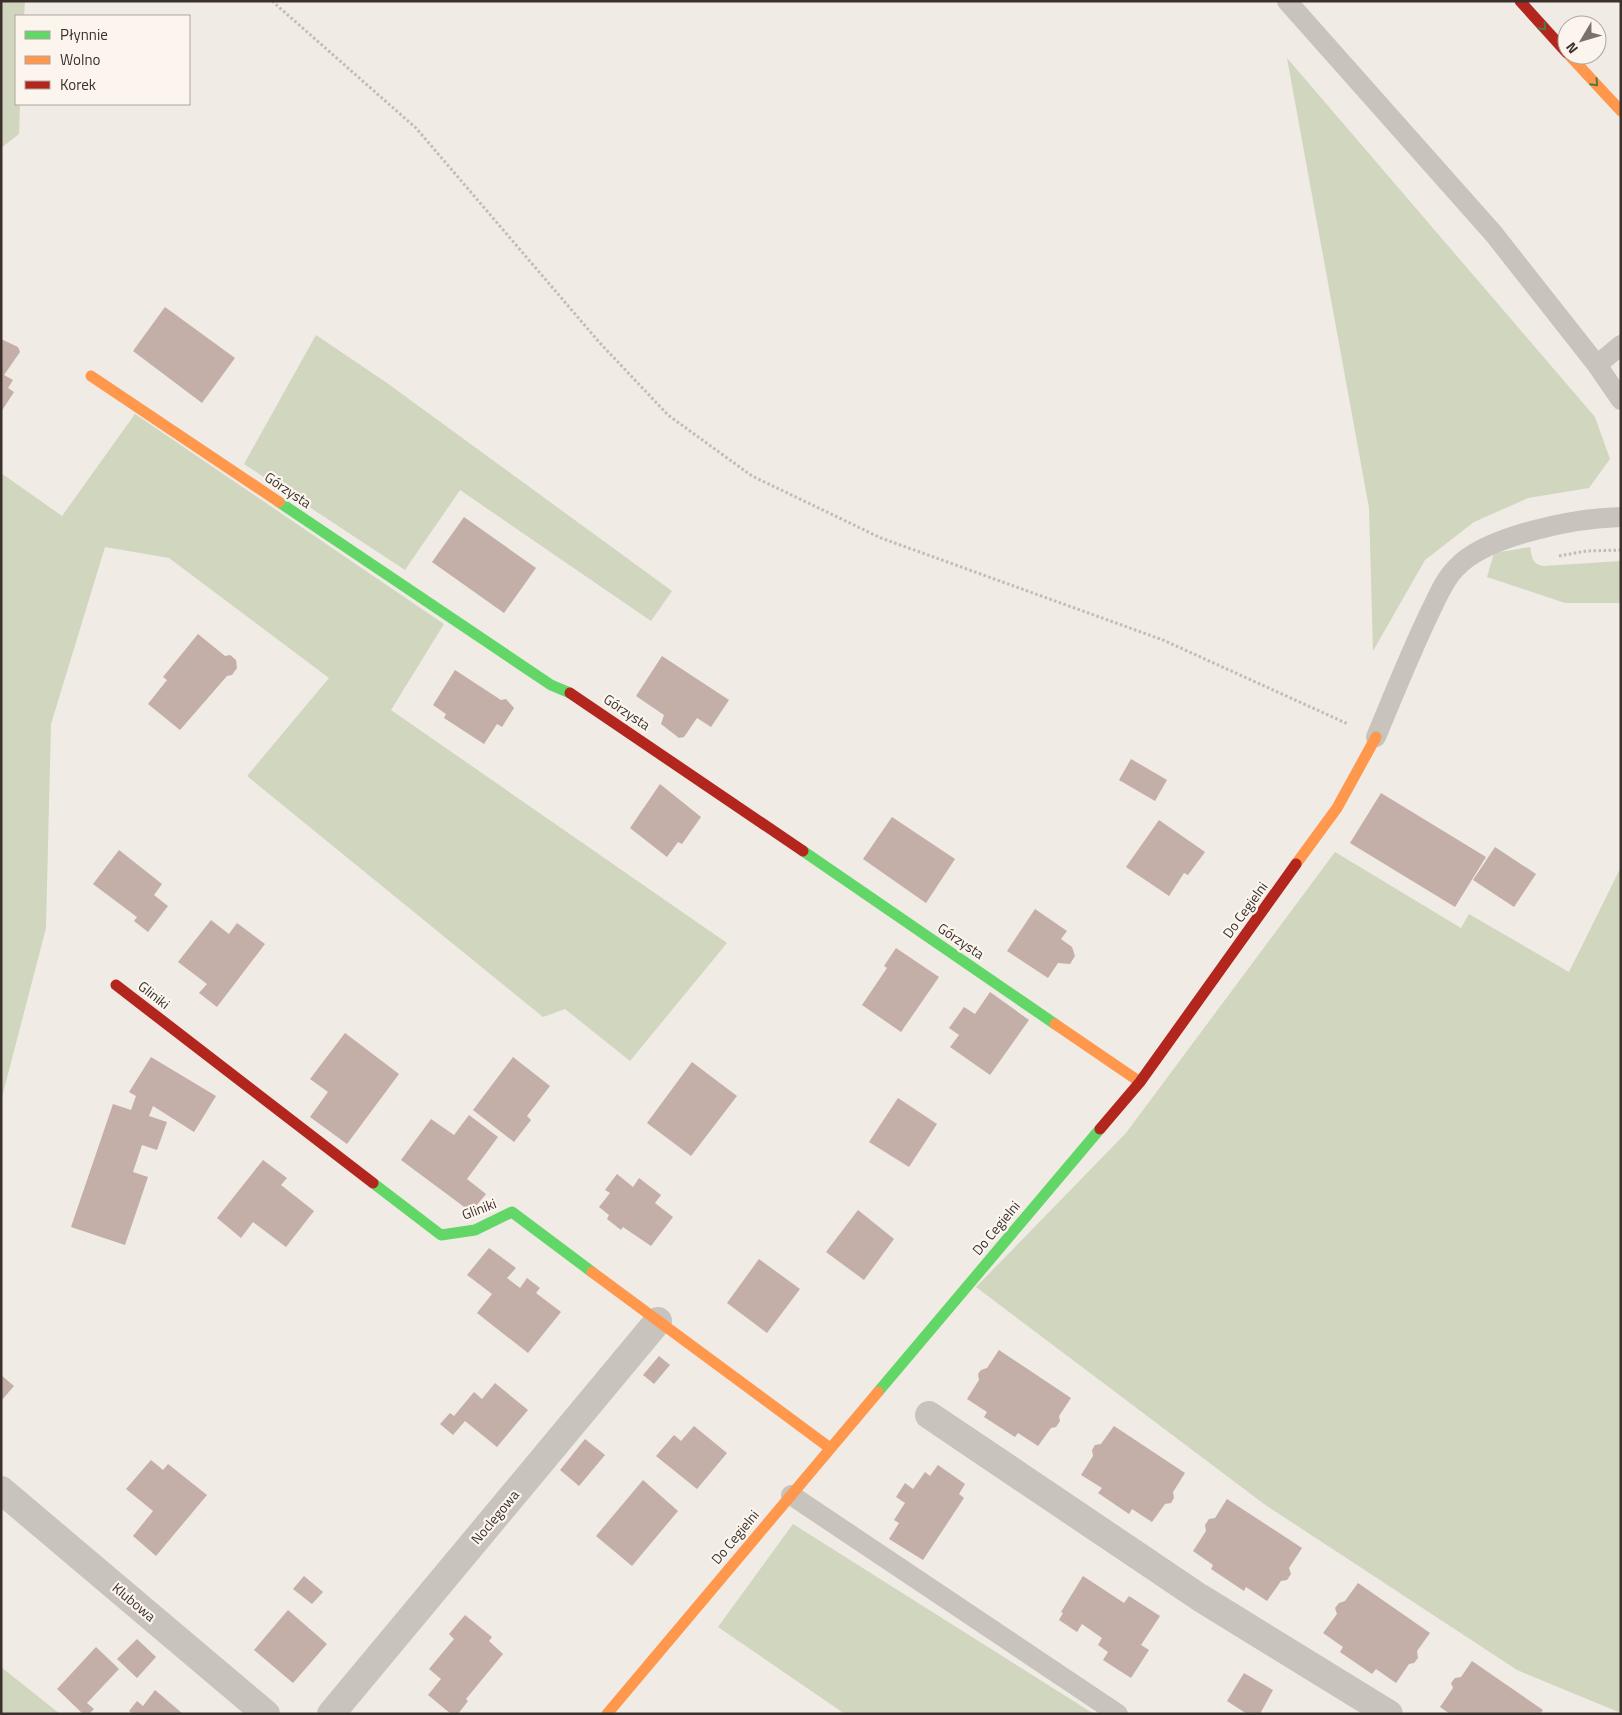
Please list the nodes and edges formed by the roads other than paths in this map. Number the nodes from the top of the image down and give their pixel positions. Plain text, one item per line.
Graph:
1 (1288, 1) edge
2 (1520, 1) edge
3 (1557, 42) edge
4 (1578, 65) edge
5 (1621, 111) edge
6 (1621, 345) edge
7 (1597, 365) junction
8 (91, 376) dead end
9 (1621, 400) edge
10 (1621, 517) edge
11 (1376, 736) joint
12 (116, 985) dead end
13 (1140, 1082) junction
14 (658, 1321) junction
15 (929, 1414) dead end
16 (830, 1448) junction
17 (1, 1490) edge
18 (790, 1495) junction
19 (266, 1714) edge
20 (331, 1714) edge
21 (607, 1714) edge
22 (1118, 1714) edge
23 (1389, 1714) edge

1 - 7 lane
2 -> 3 main road
4 -> 5 main road
6 - 7 lane
7 - 9 lane
8 - 13 main road, Górzysta
10 - 11 lane
11 - 13 main road, Do Cegielni
12 - 14 main road, Gliniki
13 - 16 main road, Do Cegielni
14 - 16 main road, Gliniki
14 - 20 street, Noclegowa
15 - 23 street
16 - 18 main road, Do Cegielni
17 - 19 street, Klubowa
18 - 21 main road, Do Cegielni
18 - 22 lane

